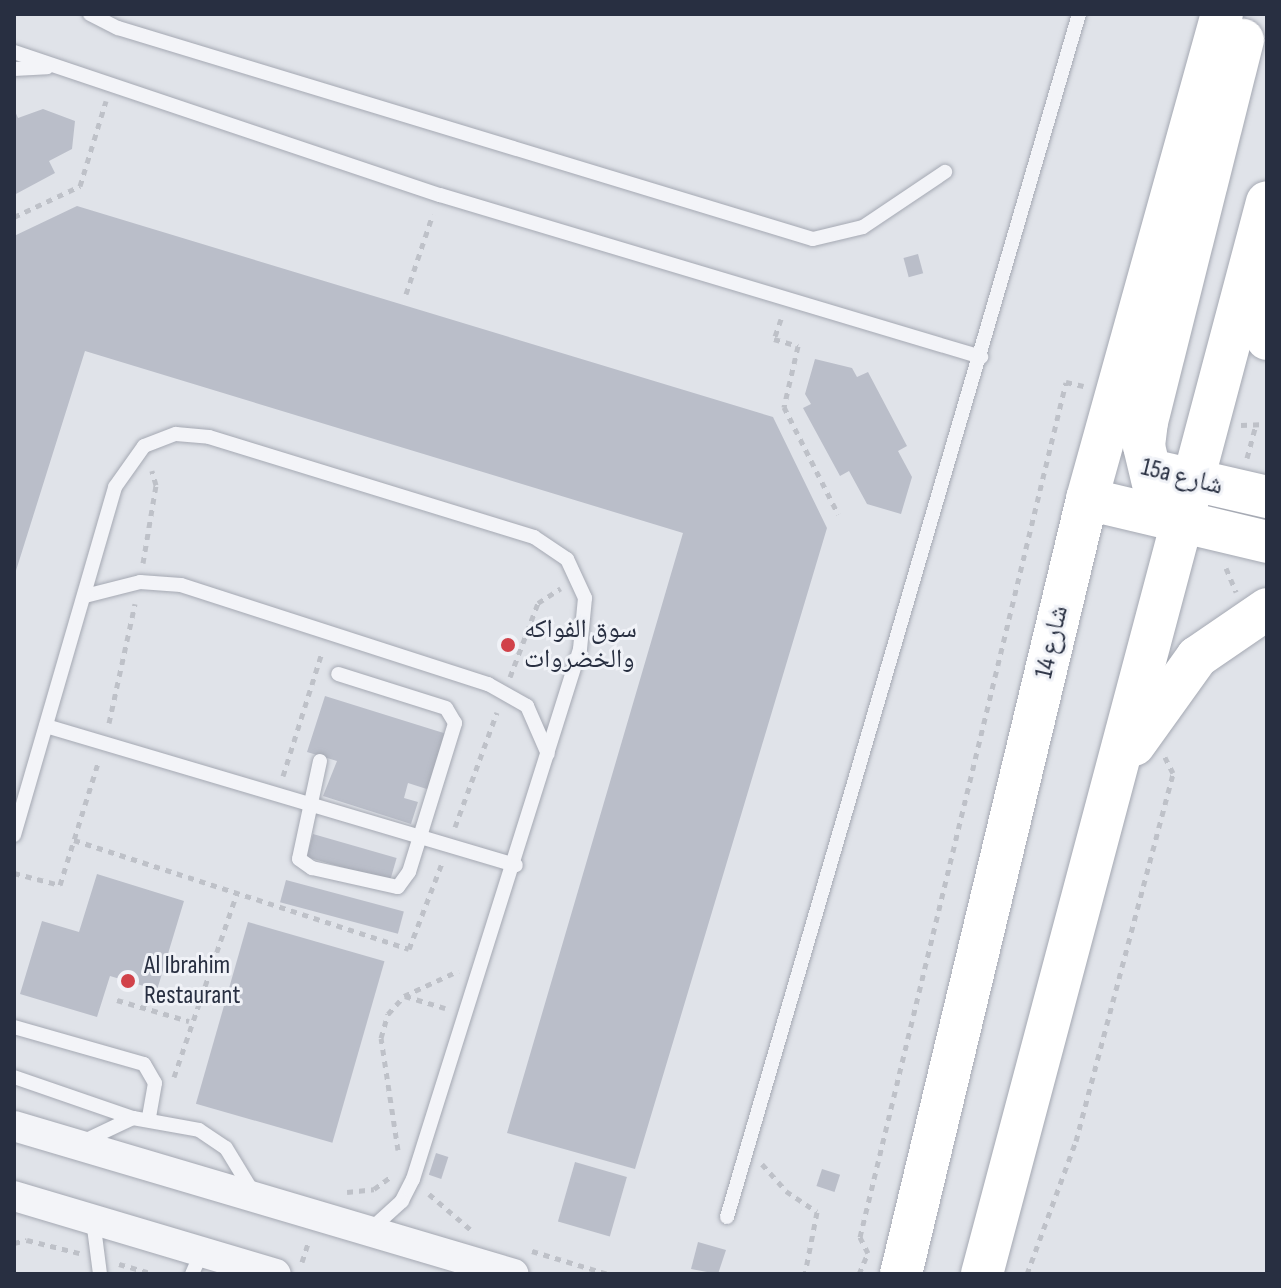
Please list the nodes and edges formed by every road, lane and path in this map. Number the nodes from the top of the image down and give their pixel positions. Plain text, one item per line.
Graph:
1 (90, 14) edge
2 (1079, 14) edge
3 (1222, 14) edge
4 (1250, 14) edge
5 (14, 52) edge
6 (55, 66) junction
7 (14, 69) edge
8 (111, 85) junction
9 (945, 172) dead end
10 (440, 195) junction
11 (1267, 202) edge
12 (14, 217) edge
13 (1267, 265) edge
14 (406, 294) dead end
15 (774, 339) dead end
16 (1267, 339) edge
17 (981, 357) junction
18 (1267, 424) edge
19 (144, 446) junction
20 (1098, 456) junction
21 (1148, 469) junction
22 (1190, 479) junction
23 (1253, 494) edge
24 (1087, 499) junction
25 (838, 514) dead end
26 (1180, 520) junction
27 (1248, 537) edge
28 (140, 582) junction
29 (85, 596) junction
30 (1257, 614) edge
31 (328, 632) junction
32 (338, 674) dead end
33 (46, 726) junction
34 (1169, 742) dead end
35 (104, 744) junction
36 (548, 754) junction
37 (320, 761) dead end
38 (1117, 769) junction
39 (277, 795) junction
40 (307, 804) junction
41 (14, 835) edge
42 (420, 837) junction
43 (516, 865) junction
44 (14, 873) edge
45 (237, 893) dead end
46 (485, 960) junction
47 (404, 996) junction
48 (117, 1000) dead end
49 (467, 1014) junction
50 (189, 1021) junction
51 (14, 1027) edge
52 (14, 1077) edge
53 (133, 1118) junction
54 (156, 1119) junction
55 (14, 1126) edge
56 (76, 1146) junction
57 (750, 1146) junction
58 (397, 1162) dead end
59 (392, 1170) dead end
60 (388, 1178) dead end
61 (14, 1196) edge
62 (256, 1198) junction
63 (727, 1217) dead end
64 (93, 1219) junction
65 (366, 1232) junction
66 (197, 1263) edge
67 (900, 1268) edge
68 (100, 1274) edge
69 (276, 1274) edge
70 (514, 1274) edge
71 (805, 1274) edge
72 (982, 1274) edge
73 (1027, 1274) edge

1 - 9 lane
2 - 17 lane
3 - 20 main road, شارع 14
4 - 21 main road
5 - 6 lane
6 - 7 lane
6 - 8 lane
8 - 10 lane
8 - 12 path
10 - 14 path
10 - 17 lane
11 - 22 main road
13 - 16 main road
15 - 25 path
17 - 57 lane
18 - 23 path
19 - 28 path
19 - 29 lane
19 - 36 lane
20 - 21 main road, 15a شارع
20 - 24 main road, شارع 14
21 - 22 main road, 15a شارع
21 - 26 main road
22 - 23 main road, 15a شارع
22 - 26 main road
24 - 26 main road, 15a شارع
24 - 67 main road, شارع 14
26 - 27 main road, 15a شارع
26 - 38 main road
27 - 30 path
28 - 29 lane
28 - 31 lane
28 - 35 path
29 - 33 lane
30 - 38 main road
31 - 36 lane
31 - 39 path
32 - 42 lane
33 - 35 lane
33 - 41 lane
34 - 73 path
35 - 39 lane
35 - 44 path
36 - 43 lane
37 - 40 lane
38 - 72 main road
39 - 40 lane
40 - 42 lane
40 - 42 lane
42 - 43 lane
43 - 46 lane
45 - 50 path
46 - 47 path
46 - 49 lane
47 - 49 path
47 - 58 path
48 - 50 path
49 - 65 lane
50 - 54 path
51 - 54 lane
52 - 53 lane
53 - 54 lane
53 - 56 lane
54 - 62 lane
55 - 56 street
56 - 62 street
57 - 63 lane
57 - 71 path
59 - 60 path
61 - 64 street
62 - 65 street
64 - 66 street
64 - 68 lane
65 - 70 street
66 - 69 street

